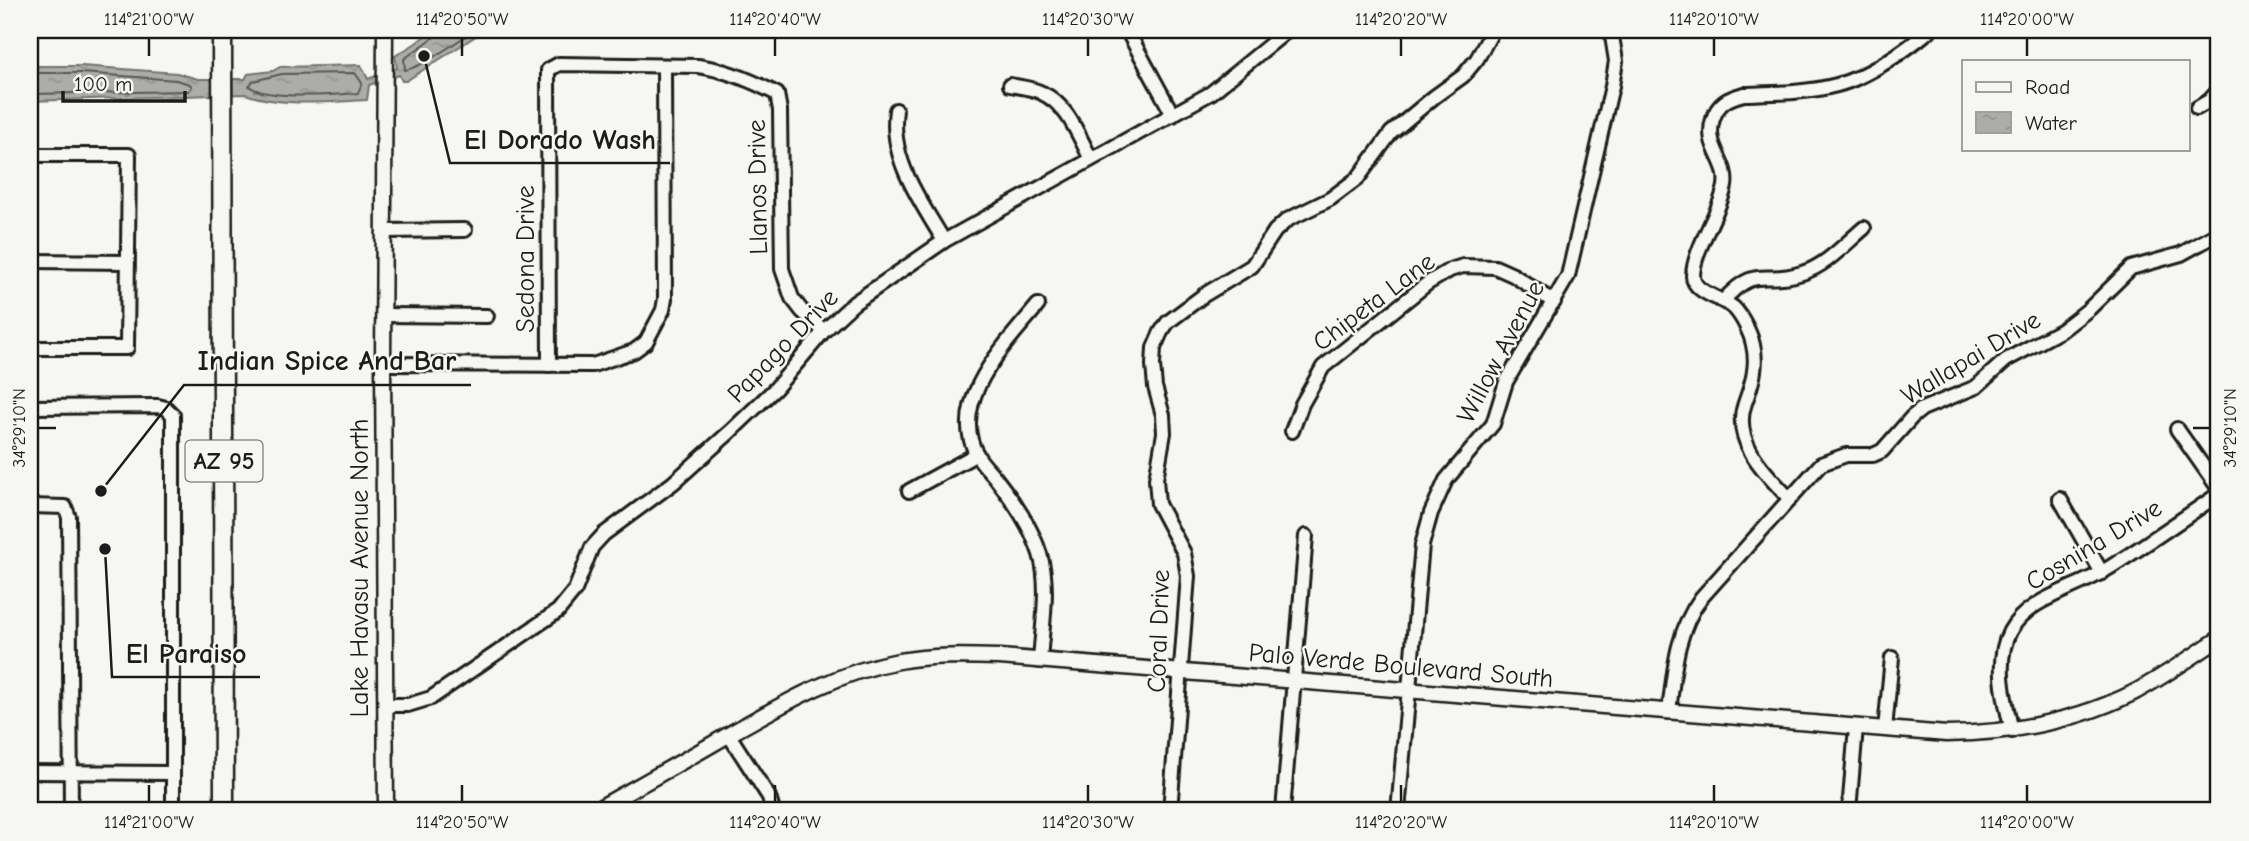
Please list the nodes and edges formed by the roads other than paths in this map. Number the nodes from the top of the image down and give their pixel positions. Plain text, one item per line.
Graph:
1 (222, 30) edge
2 (385, 30) edge
3 (1289, 30) edge
4 (1493, 30) edge
5 (1611, 30) edge
6 (1930, 30) edge
7 (1129, 34) dead end
8 (664, 66) junction
9 (548, 70) joint
10 (1010, 85) dead end
11 (2219, 90) edge
12 (2197, 108) dead end
13 (896, 110) dead end
14 (1173, 115) junction
15 (30, 155) edge
16 (1091, 159) junction
17 (1864, 228) dead end
18 (466, 230) dead end
19 (384, 231) junction
20 (2219, 233) edge
21 (944, 241) junction
22 (30, 261) edge
23 (127, 261) junction
24 (1723, 301) junction
25 (1554, 302) junction
26 (1038, 304) dead end
27 (384, 315) junction
28 (487, 316) dead end
29 (824, 331) junction
30 (30, 348) edge
31 (383, 364) junction
32 (549, 365) junction
33 (30, 407) edge
34 (2177, 429) dead end
35 (1292, 431) dead end
36 (976, 454) junction
37 (909, 491) dead end
38 (2219, 491) edge
39 (1790, 499) junction
40 (2060, 499) dead end
41 (30, 506) edge
42 (1306, 536) dead end
43 (2102, 573) junction
44 (2219, 639) edge
45 (1892, 658) dead end
46 (1040, 661) junction
47 (1181, 673) junction
48 (1293, 682) junction
49 (1409, 691) junction
50 (385, 705) junction
51 (1669, 712) junction
52 (1856, 727) junction
53 (1885, 730) junction
54 (2012, 731) junction
55 (729, 734) junction
56 (30, 772) edge
57 (71, 772) junction
58 (173, 773) junction
59 (71, 811) edge
60 (173, 811) edge
61 (224, 811) edge
62 (386, 811) edge
63 (594, 811) edge
64 (773, 811) edge
65 (1170, 811) edge
66 (1283, 811) edge
67 (1398, 811) edge
68 (1849, 811) edge

1 - 61 highway, AZ 95
2 - 19 main road, Lake Havasu Avenue North
3 - 14 street, Papago Drive
4 - 47 street, Coral Drive
5 - 25 street, Willow Avenue
6 - 24 street
7 - 14 street
8 - 9 street, Llanos Drive
8 - 29 street, Llanos Drive
8 - 32 street
9 - 32 street, Sedona Drive
10 - 16 street
11 - 12 street
13 - 21 street
14 - 16 street, Papago Drive
15 - 23 street
16 - 21 street, Papago Drive
17 - 24 street
18 - 19 street
19 - 27 main road, Lake Havasu Avenue North
20 - 39 street, Wallapai Drive
21 - 29 street, Papago Drive
22 - 23 street
23 - 30 street
24 - 39 street
25 - 35 street, Chipeta Lane
25 - 49 street, Willow Avenue
26 - 36 street
27 - 28 street
27 - 31 main road, Lake Havasu Avenue North
29 - 50 street, Papago Drive
31 - 32 street
31 - 50 main road, Lake Havasu Avenue North
33 - 58 street
34 - 38 street
36 - 37 street
36 - 46 street
38 - 43 street, Cosnina Drive
39 - 51 street, Wallapai Drive
40 - 43 street
41 - 57 street
42 - 48 street
43 - 54 street, Cosnina Drive
44 - 54 main road, Palo Verde Boulevard South
45 - 53 street
46 - 47 main road, Palo Verde Boulevard South
46 - 55 main road, Palo Verde Boulevard South
47 - 48 main road, Palo Verde Boulevard South
47 - 65 street, Coral Drive
48 - 49 main road, Palo Verde Boulevard South
48 - 66 street
49 - 51 main road, Palo Verde Boulevard South
49 - 67 street, Willow Avenue
50 - 62 main road, Lake Havasu Avenue North
51 - 52 main road, Palo Verde Boulevard South
52 - 53 main road, Palo Verde Boulevard South
52 - 68 street
53 - 54 main road, Palo Verde Boulevard South
55 - 63 main road, Palo Verde Boulevard South
55 - 64 street
56 - 57 street
57 - 58 street
57 - 59 street
58 - 60 street

